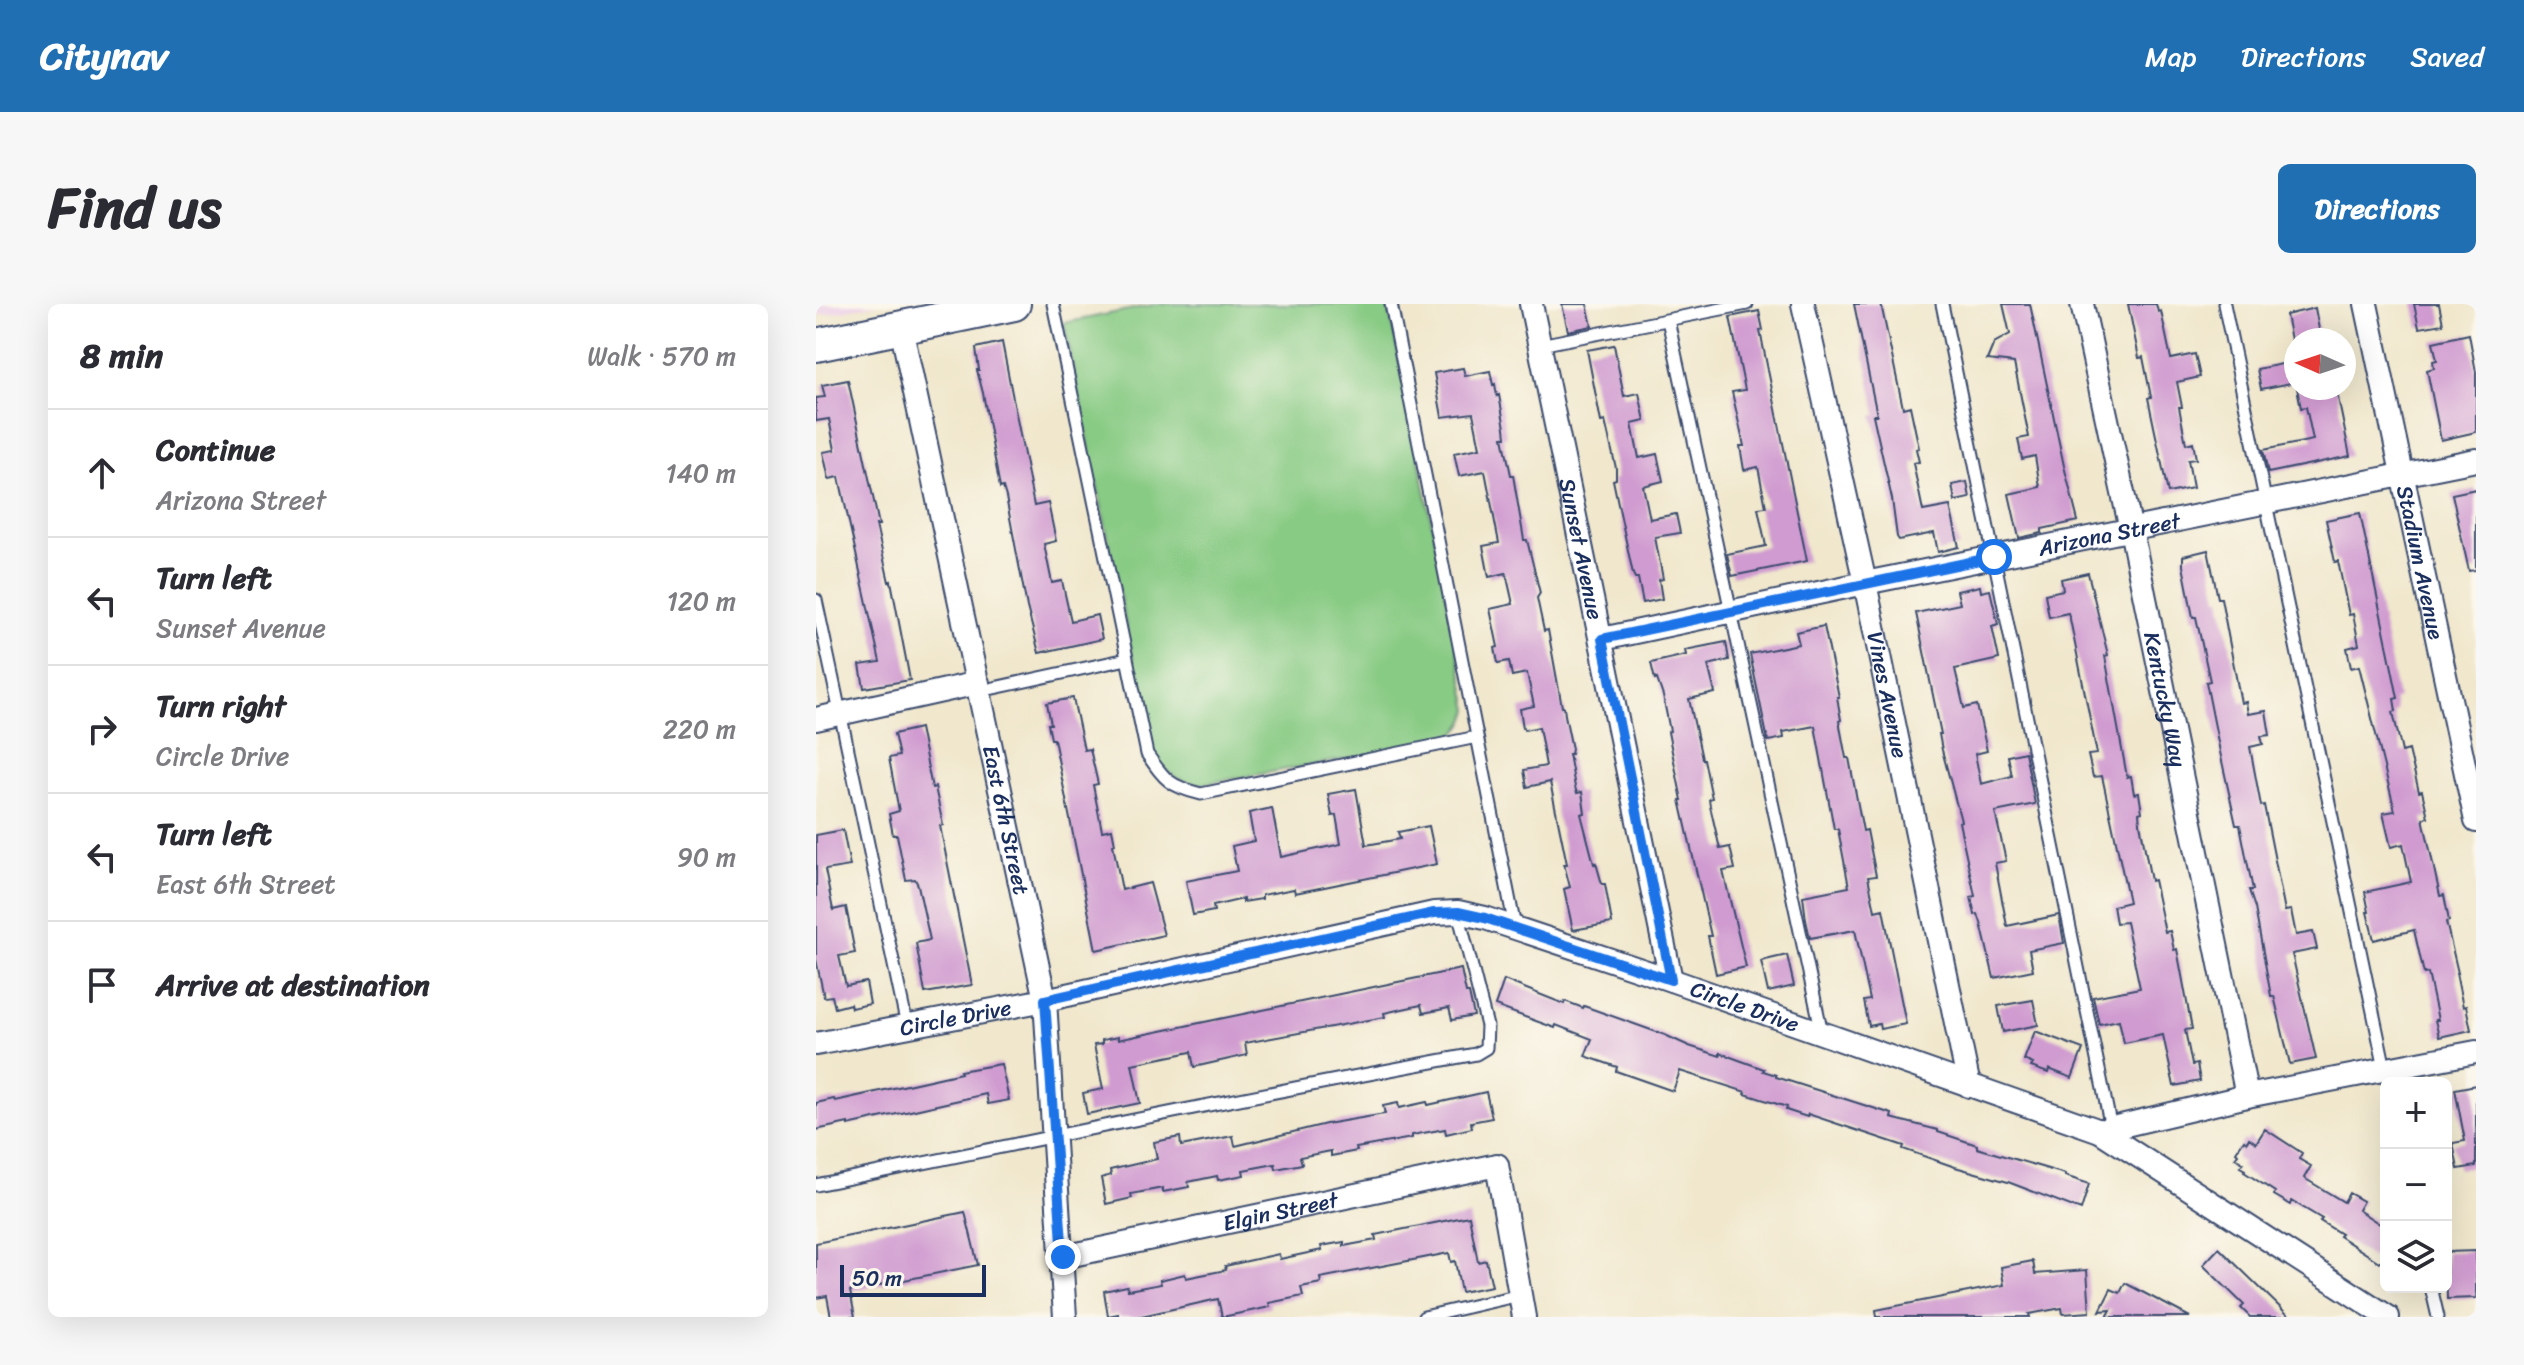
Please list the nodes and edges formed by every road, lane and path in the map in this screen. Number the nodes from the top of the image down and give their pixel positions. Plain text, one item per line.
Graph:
1 (1014, 304) edge
2 (1053, 304) edge
3 (1391, 304) edge
4 (1531, 304) edge
5 (1747, 304) edge
6 (1803, 304) edge
7 (1942, 304) edge
8 (2082, 304) edge
9 (2224, 304) edge
10 (2366, 304) edge
11 (1668, 320) junction
12 (901, 327) junction
13 (816, 345) edge
14 (1540, 345) junction
15 (2476, 460) edge
16 (2403, 476) junction
17 (2266, 503) junction
18 (2131, 530) junction
19 (1994, 557) junction
20 (1865, 583) junction
21 (816, 600) edge
22 (1731, 611) junction
23 (1602, 639) junction
24 (1127, 659) junction
25 (979, 687) junction
26 (840, 714) junction
27 (816, 719) edge
28 (1477, 737) junction
29 (2476, 821) edge
30 (1458, 912) junction
31 (1515, 927) junction
32 (1671, 980) junction
33 (1045, 1000) junction
34 (907, 1026) junction
35 (1822, 1034) junction
36 (816, 1044) edge
37 (2476, 1052) edge
38 (2387, 1076) edge
39 (1969, 1086) junction
40 (2247, 1096) junction
41 (2106, 1130) junction
42 (1054, 1137) junction
43 (816, 1185) edge
44 (1063, 1257) junction
45 (2432, 1293) edge
46 (1522, 1306) edge
47 (1065, 1317) edge
48 (1424, 1317) edge
49 (2388, 1317) edge
50 (2438, 1317) edge

1 - 12 main road
2 - 24 lane
3 - 28 lane
4 - 14 street, Sunset Avenue
5 - 11 lane
6 - 20 street, Vines Avenue
7 - 19 lane
8 - 18 street, Kentucky Way
9 - 17 lane
10 - 16 street, Stadium Avenue
11 - 14 lane
11 - 22 lane
12 - 13 main road
12 - 25 street, East 6th Street
14 - 23 street, Sunset Avenue
15 - 16 street, Arizona Street
16 - 17 street, Arizona Street
16 - 29 street, Stadium Avenue
17 - 18 street, Arizona Street
17 - 38 lane
18 - 19 street, Arizona Street
18 - 40 street, Kentucky Way
19 - 20 street, Arizona Street
19 - 41 lane
20 - 22 street, Arizona Street
20 - 39 street, Vines Avenue
21 - 26 lane
22 - 23 street, Arizona Street
22 - 35 lane
23 - 32 street, Sunset Avenue
24 - 25 lane
24 - 28 lane
25 - 26 street
25 - 33 street, East 6th Street
26 - 27 street
26 - 34 lane
28 - 31 lane
30 - 31 street, Circle Drive
30 - 33 street, Circle Drive
30 - 42 lane
31 - 32 street, Circle Drive
32 - 35 street, Circle Drive
33 - 34 street, Circle Drive
33 - 42 street, East 6th Street
34 - 36 street, Circle Drive
35 - 39 street, Circle Drive
37 - 38 street
38 - 40 street
39 - 41 street, Circle Drive
40 - 41 street
41 - 49 street, Circle Drive
42 - 43 lane
42 - 44 street, East 6th Street
44 - 46 street, Elgin Street
44 - 47 street, East 6th Street
45 - 50 lane
46 - 48 lane

